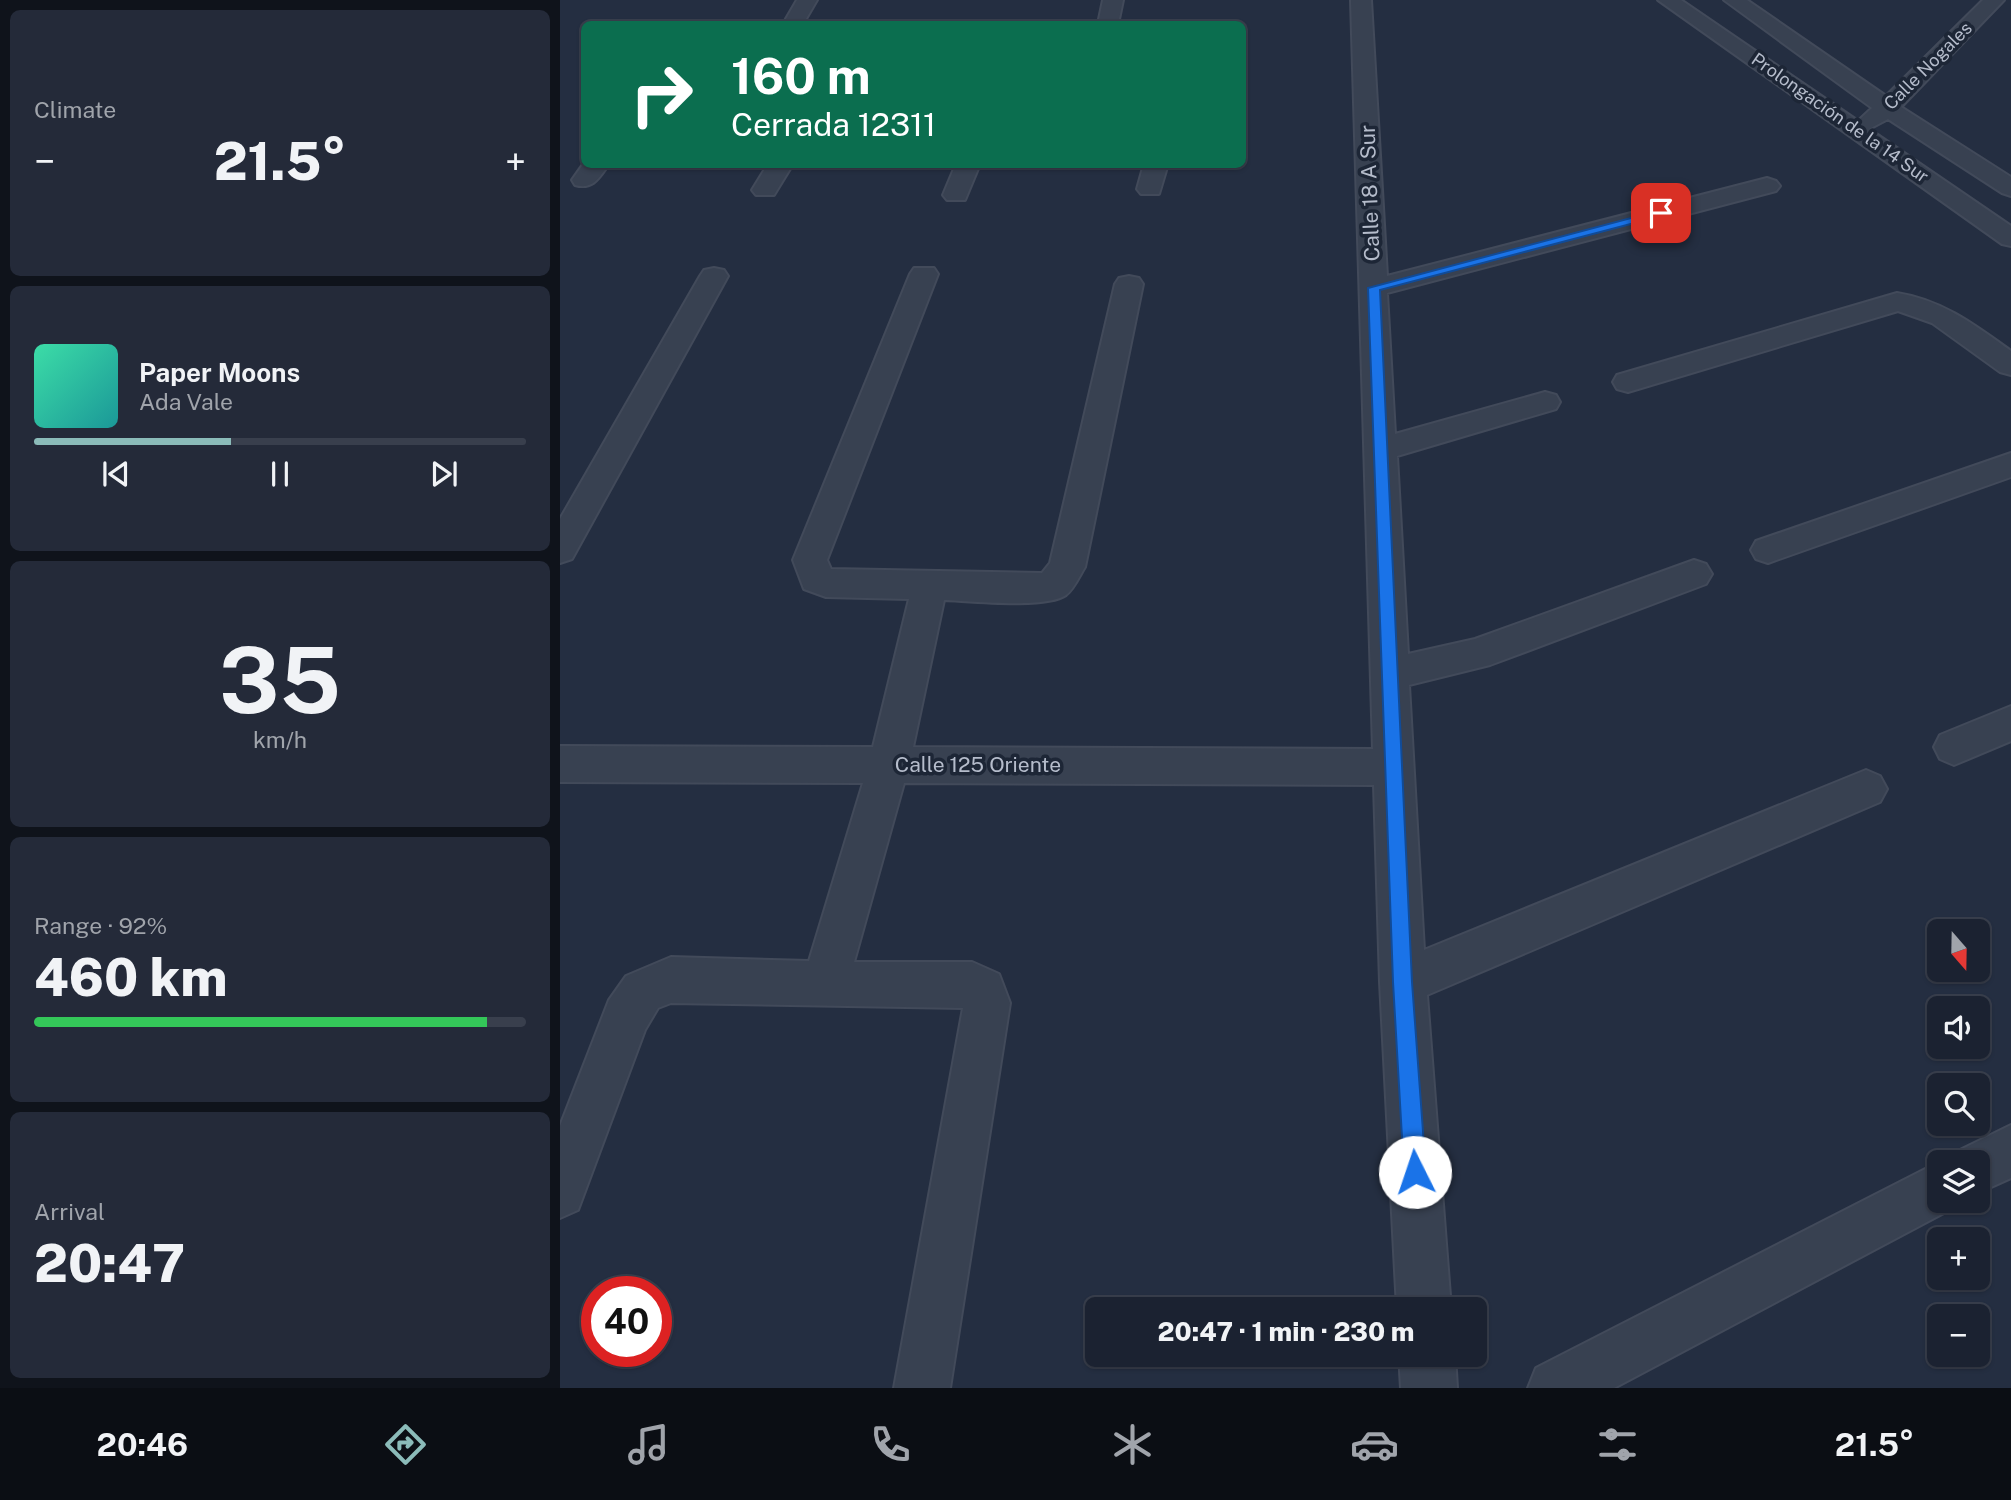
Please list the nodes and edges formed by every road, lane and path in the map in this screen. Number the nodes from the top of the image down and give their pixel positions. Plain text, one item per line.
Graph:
1 (807, 0) edge
2 (1113, 0) edge
3 (1362, 0) edge
4 (1668, 0) edge
5 (1734, 0) edge
6 (1994, 0) edge
7 (1762, 6) edge
8 (795, 21) edge
9 (1109, 21) edge
10 (1718, 34) junction
11 (1887, 108) junction
12 (1858, 129) junction
13 (779, 168) edge
14 (966, 168) edge
15 (1155, 168) edge
16 (1767, 186) dead end
17 (2011, 188) edge
18 (1150, 189) dead end
19 (765, 190) dead end
20 (956, 195) dead end
21 (2011, 238) edge
22 (924, 274) dead end
23 (714, 276) dead end
24 (1129, 284) dead end
25 (1374, 288) junction
26 (2011, 365) edge
27 (1628, 382) dead end
28 (1545, 402) dead end
29 (1381, 449) junction
30 (2011, 465) edge
31 (560, 550) edge
32 (1768, 550) dead end
33 (1694, 575) dead end
34 (930, 585) junction
35 (1391, 674) junction
36 (2011, 723) edge
37 (1954, 747) dead end
38 (560, 764) edge
39 (889, 765) junction
40 (1395, 766) junction
41 (1866, 789) dead end
42 (1403, 982) junction
43 (825, 985) junction
44 (2011, 1150) edge
45 (1990, 1161) edge
46 (560, 1192) edge
47 (1927, 1194) edge
48 (1423, 1297) edge
49 (1428, 1367) edge
50 (922, 1388) edge
51 (1429, 1388) edge
52 (1556, 1388) edge

1 - 8 street
2 - 9 street
3 - 25 street, Calle 18 A Sur
4 - 10 street, Prolongación de la 14 Sur
5 - 7 street
6 - 11 street, Calle Nogales
7 - 10 street
7 - 11 street
10 - 12 street, Prolongación de la 14 Sur
11 - 12 street, Calle Nogales
11 - 17 street
12 - 21 street, Prolongación de la 14 Sur
13 - 19 street
14 - 20 street
15 - 18 street
16 - 25 street
22 - 34 street
23 - 31 street
24 - 34 street
25 - 29 street, Calle 18 A Sur
26 - 27 street
28 - 29 street
29 - 35 street, Calle 18 A Sur
30 - 32 street
33 - 35 street
34 - 39 street
35 - 40 street, Calle 18 A Sur
36 - 37 street
38 - 39 street, Calle 125 Oriente
39 - 40 street, Calle 125 Oriente
39 - 43 street
40 - 42 street, Calle 18 A Sur
41 - 42 street
42 - 48 street, Calle 18 A Sur
43 - 46 street
43 - 50 street
44 - 45 street
47 - 52 street
49 - 51 street

